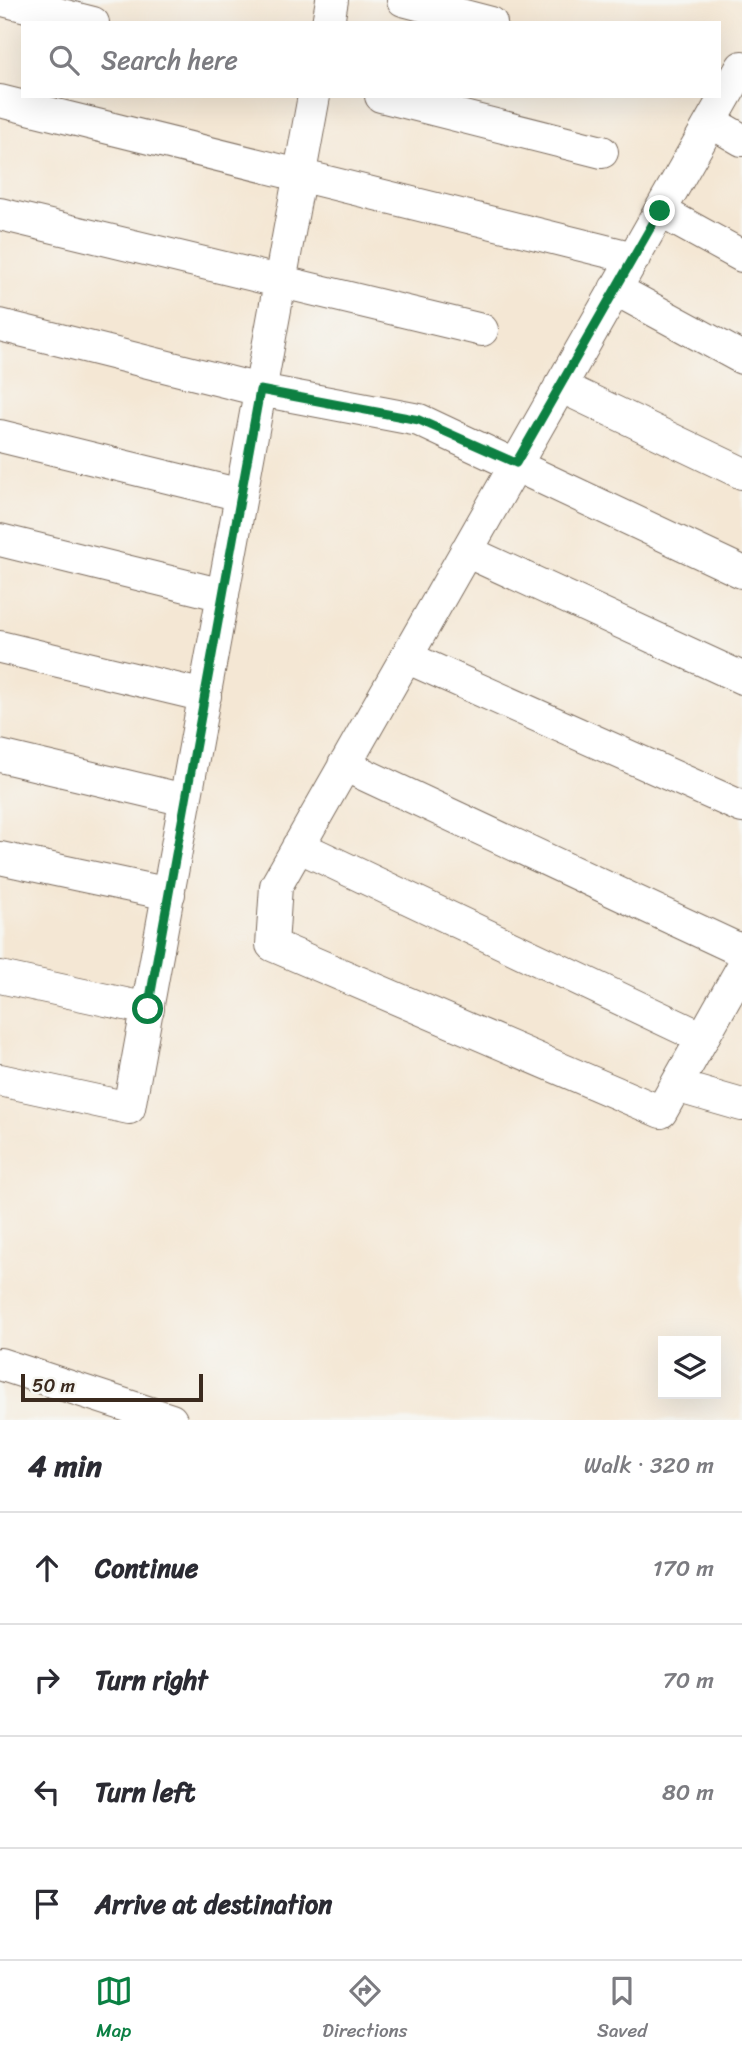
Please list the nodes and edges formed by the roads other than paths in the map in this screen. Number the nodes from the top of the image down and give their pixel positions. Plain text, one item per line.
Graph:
1 (3, 0) edge
2 (332, 0) edge
3 (403, 0) edge
4 (85, 21) edge
5 (328, 21) edge
6 (483, 21) edge
7 (731, 78) edge
8 (314, 98) edge
9 (389, 98) edge
10 (0, 101) edge
11 (710, 122) junction
12 (742, 140) edge
13 (602, 152) dead end
14 (300, 175) junction
15 (660, 211) junction
16 (0, 214) edge
17 (742, 256) edge
18 (634, 258) junction
19 (281, 282) junction
20 (615, 289) junction
21 (0, 325) edge
22 (482, 330) dead end
23 (742, 358) edge
24 (560, 386) junction
25 (260, 390) junction
26 (0, 436) edge
27 (516, 463) junction
28 (742, 473) edge
29 (241, 495) junction
30 (0, 540) edge
31 (466, 551) junction
32 (742, 572) edge
33 (223, 595) junction
34 (0, 648) edge
35 (406, 657) junction
36 (742, 678) edge
37 (205, 696) junction
38 (0, 757) edge
39 (344, 765) junction
40 (186, 800) junction
41 (742, 807) edge
42 (298, 846) junction
43 (0, 858) edge
44 (169, 894) junction
45 (742, 951) edge
46 (742, 968) edge
47 (0, 977) edge
48 (148, 1009) junction
49 (703, 1038) junction
50 (0, 1080) edge
51 (676, 1086) junction
52 (742, 1105) edge
53 (0, 1364) edge
54 (171, 1420) edge

1 - 4 street
2 - 5 street
3 - 6 street
7 - 11 street
8 - 14 street
9 - 13 street
10 - 14 street
11 - 12 street
11 - 15 street
14 - 18 street
14 - 19 street
15 - 17 street
15 - 18 street
16 - 19 street
18 - 20 street
19 - 22 street
19 - 25 street
20 - 23 street
20 - 24 street
21 - 25 street
24 - 27 street
24 - 28 street
25 - 27 street
25 - 29 street
26 - 29 street
27 - 31 street
27 - 32 street
29 - 33 street
30 - 33 street
31 - 35 street
31 - 36 street
33 - 37 street
34 - 37 street
35 - 39 street
35 - 41 street
37 - 40 street
38 - 40 street
39 - 42 street
39 - 45 street
40 - 44 street
42 - 49 street
42 - 51 street
43 - 44 street
44 - 48 street
46 - 49 street
47 - 48 street
48 - 50 street
49 - 51 street
51 - 52 street
53 - 54 street

